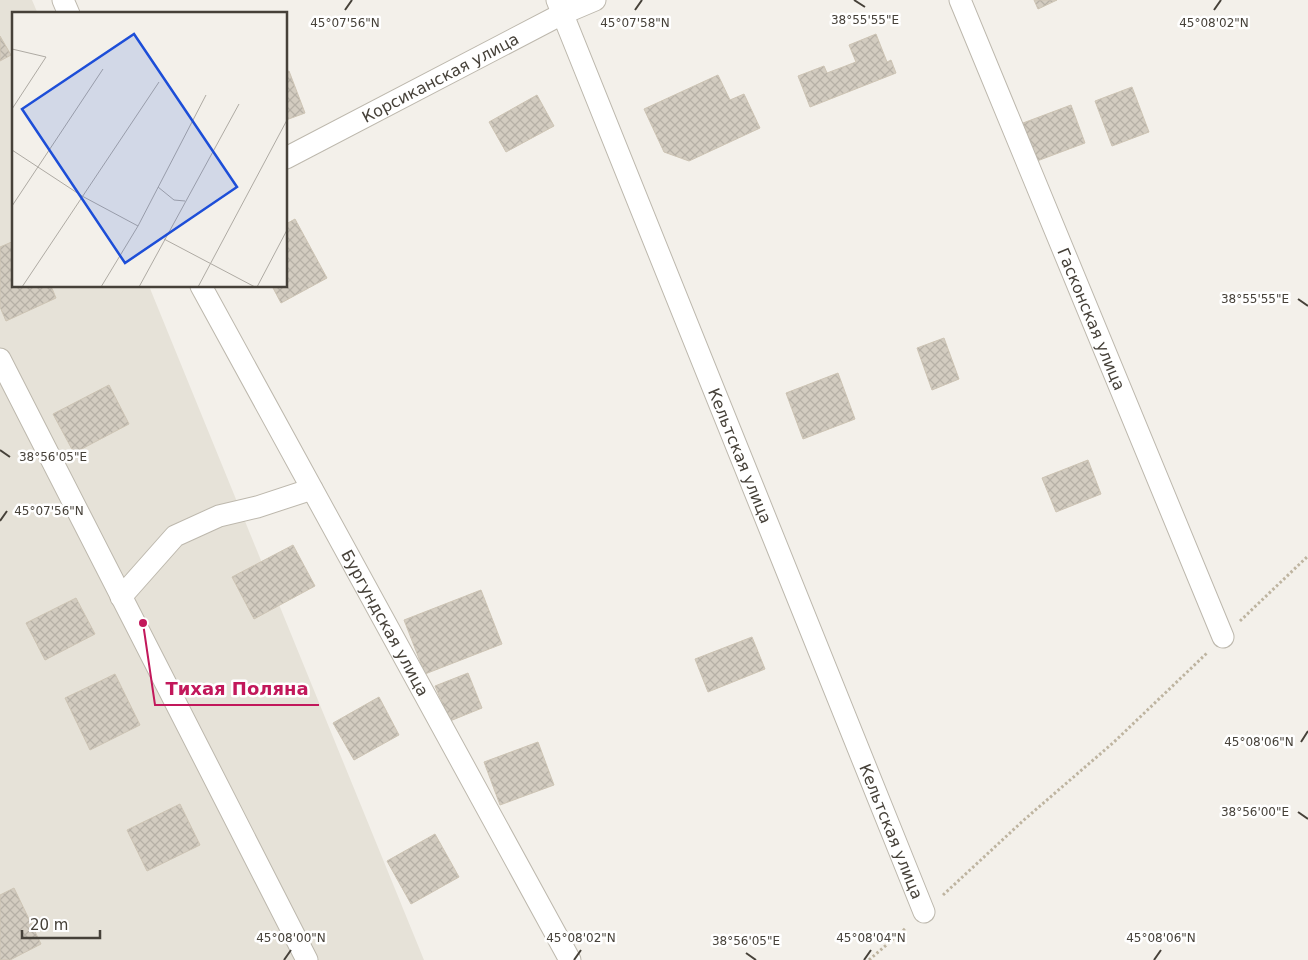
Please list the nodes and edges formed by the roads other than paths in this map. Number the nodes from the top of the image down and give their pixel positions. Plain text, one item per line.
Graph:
1 (63, 0) edge
2 (595, 0) edge
3 (960, 0) edge
4 (560, 7) edge
5 (69, 12) edge
6 (288, 157) edge
7 (203, 288) edge
8 (0, 360) edge
9 (312, 489) junction
10 (121, 597) junction
11 (1223, 637) road end
12 (924, 912) road end
13 (307, 960) edge
14 (570, 960) edge

1 - 5 street
2 - 4 street, Корсиканская улица
3 - 11 street, Гасконская улица
4 - 6 street, Корсиканская улица
4 - 12 street, Кельтская улица
7 - 9 street, Бургундская улица
8 - 10 street
9 - 10 street
9 - 14 street, Бургундская улица
10 - 13 street

